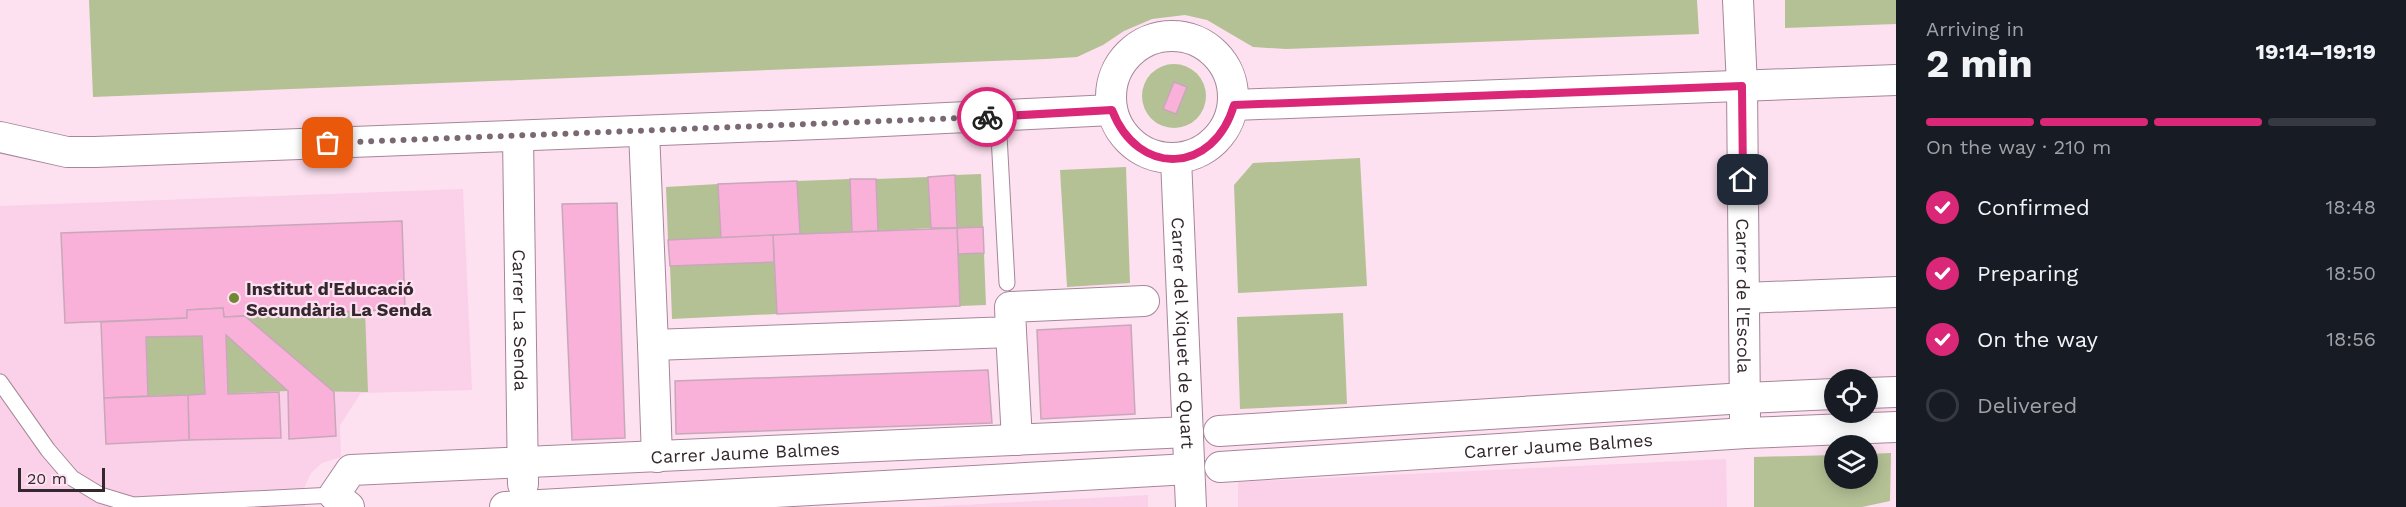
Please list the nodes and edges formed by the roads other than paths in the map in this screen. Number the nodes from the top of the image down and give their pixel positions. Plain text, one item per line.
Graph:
1 (1738, 0) edge
2 (1896, 80) edge
3 (1742, 86) junction
4 (1234, 105) junction
5 (1112, 110) junction
6 (998, 117) junction
7 (644, 131) junction
8 (518, 136) junction
9 (0, 137) edge
10 (1176, 159) junction
11 (1007, 283) dead end
12 (1896, 292) edge
13 (1744, 297) junction
14 (1144, 301) dead end
15 (1011, 332) junction
16 (653, 345) junction
17 (0, 382) edge
18 (1896, 392) edge
19 (1878, 393) edge
20 (1824, 394) edge
21 (1745, 398) junction
22 (1896, 427) edge
23 (1219, 430) dead end
24 (1188, 432) junction
25 (1746, 433) junction
26 (1017, 440) junction
27 (657, 457) junction
28 (521, 463) junction
29 (1220, 467) dead end
30 (1189, 469) junction
31 (341, 501) edge
32 (514, 506) edge
33 (1191, 507) edge

1 - 3 street, Carrer de l'Escola
2 - 3 street
3 - 4 street
3 - 13 street, Carrer de l'Escola
4 - 5 street
4 - 10 street
5 - 6 street
5 - 10 street
6 - 7 street
6 - 11 lane
7 - 8 street
7 - 16 street
8 - 9 street
8 - 28 street, Carrer La Senda
10 - 24 street, Carrer del Xiquet de Quart
12 - 13 street
13 - 21 street, Carrer de l'Escola
14 - 15 street
15 - 16 street
15 - 26 street
16 - 27 street
17 - 31 lane
18 - 19 street
20 - 21 street, Carrer Jaume Balmes
21 - 23 street, Carrer Jaume Balmes
21 - 25 street, Carrer de l'Escola
22 - 25 street, Carrer Jaume Balmes
24 - 26 street, Carrer Jaume Balmes
24 - 30 street, Carrer del Xiquet de Quart
25 - 29 street, Carrer Jaume Balmes
26 - 27 street, Carrer Jaume Balmes
27 - 28 street, Carrer Jaume Balmes
28 - 31 street, Carrer Jaume Balmes
28 - 32 street, Carrer La Senda
30 - 32 street
30 - 33 street, Carrer del Xiquet de Quart

